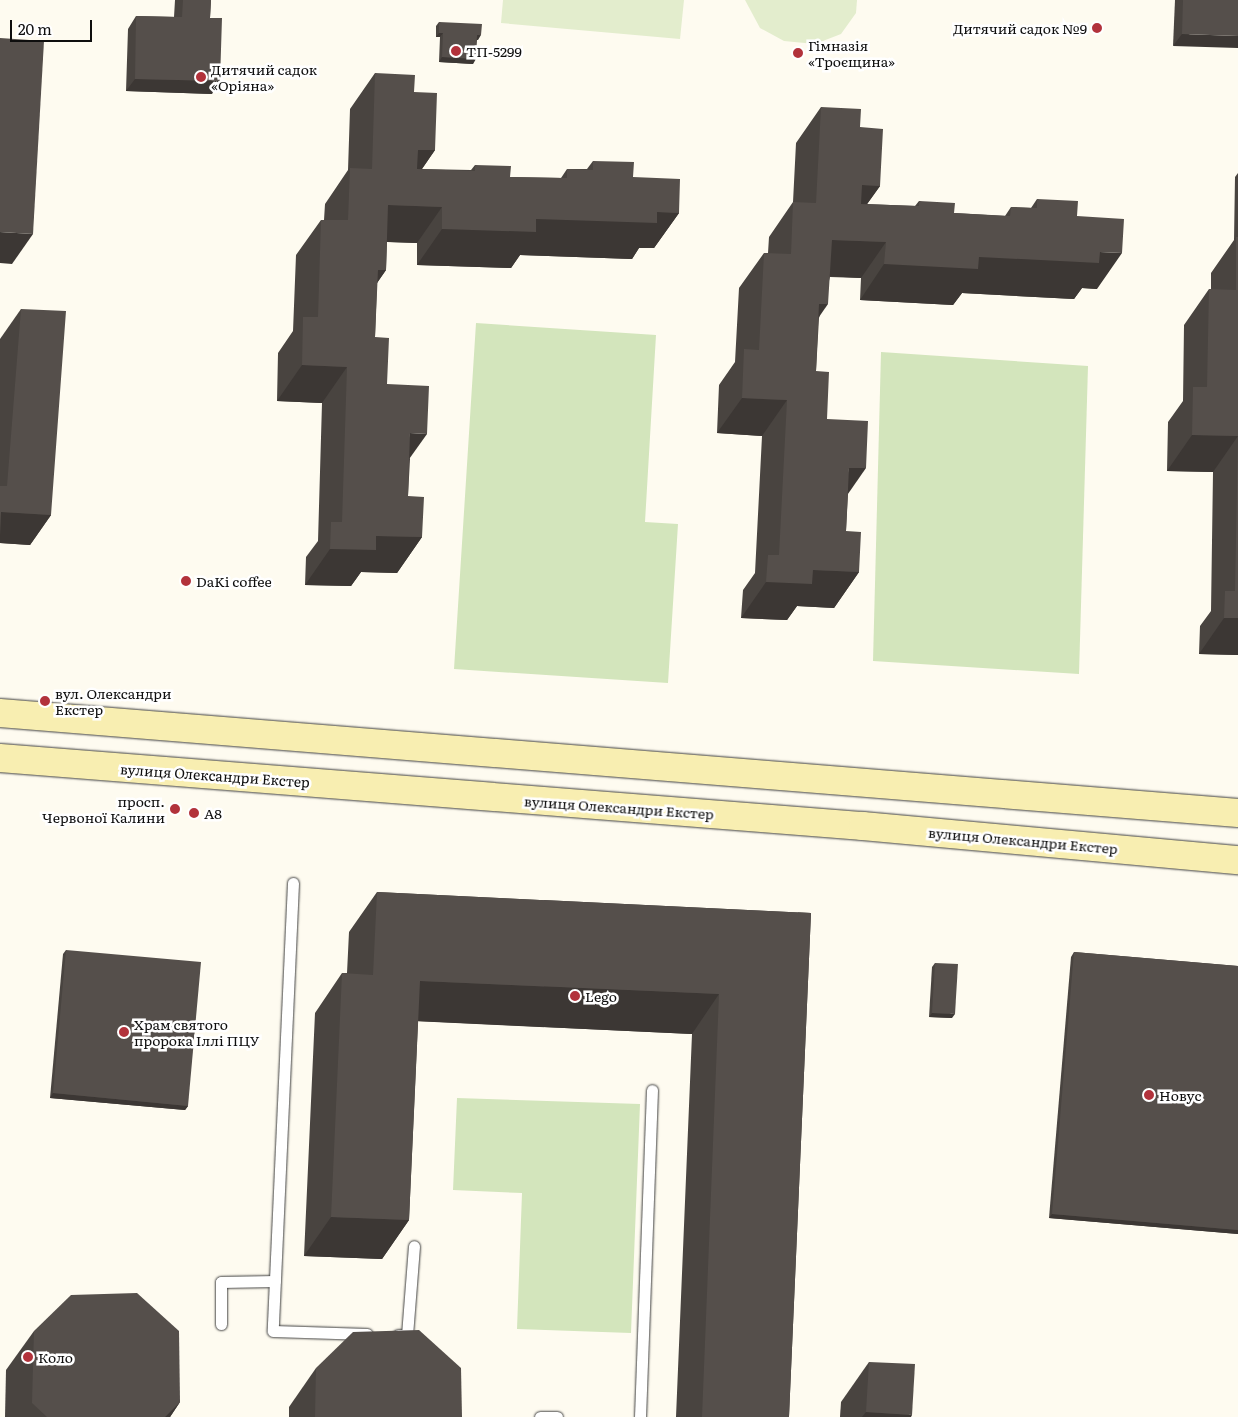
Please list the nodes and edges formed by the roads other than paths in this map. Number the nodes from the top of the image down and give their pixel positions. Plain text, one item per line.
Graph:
1 (0, 713) edge
2 (0, 758) edge
3 (1238, 813) edge
4 (1238, 860) edge
5 (293, 883) dead end
6 (652, 1090) dead end
7 (414, 1246) dead end
8 (275, 1281) junction
9 (221, 1324) dead end
10 (540, 1416) edge
11 (557, 1417) edge
12 (640, 1417) edge

1 - 3 street
2 - 4 street, вулиця Олександри Екстер
5 - 8 lane
6 - 12 lane
7 - 8 lane
8 - 9 lane
10 - 11 lane

